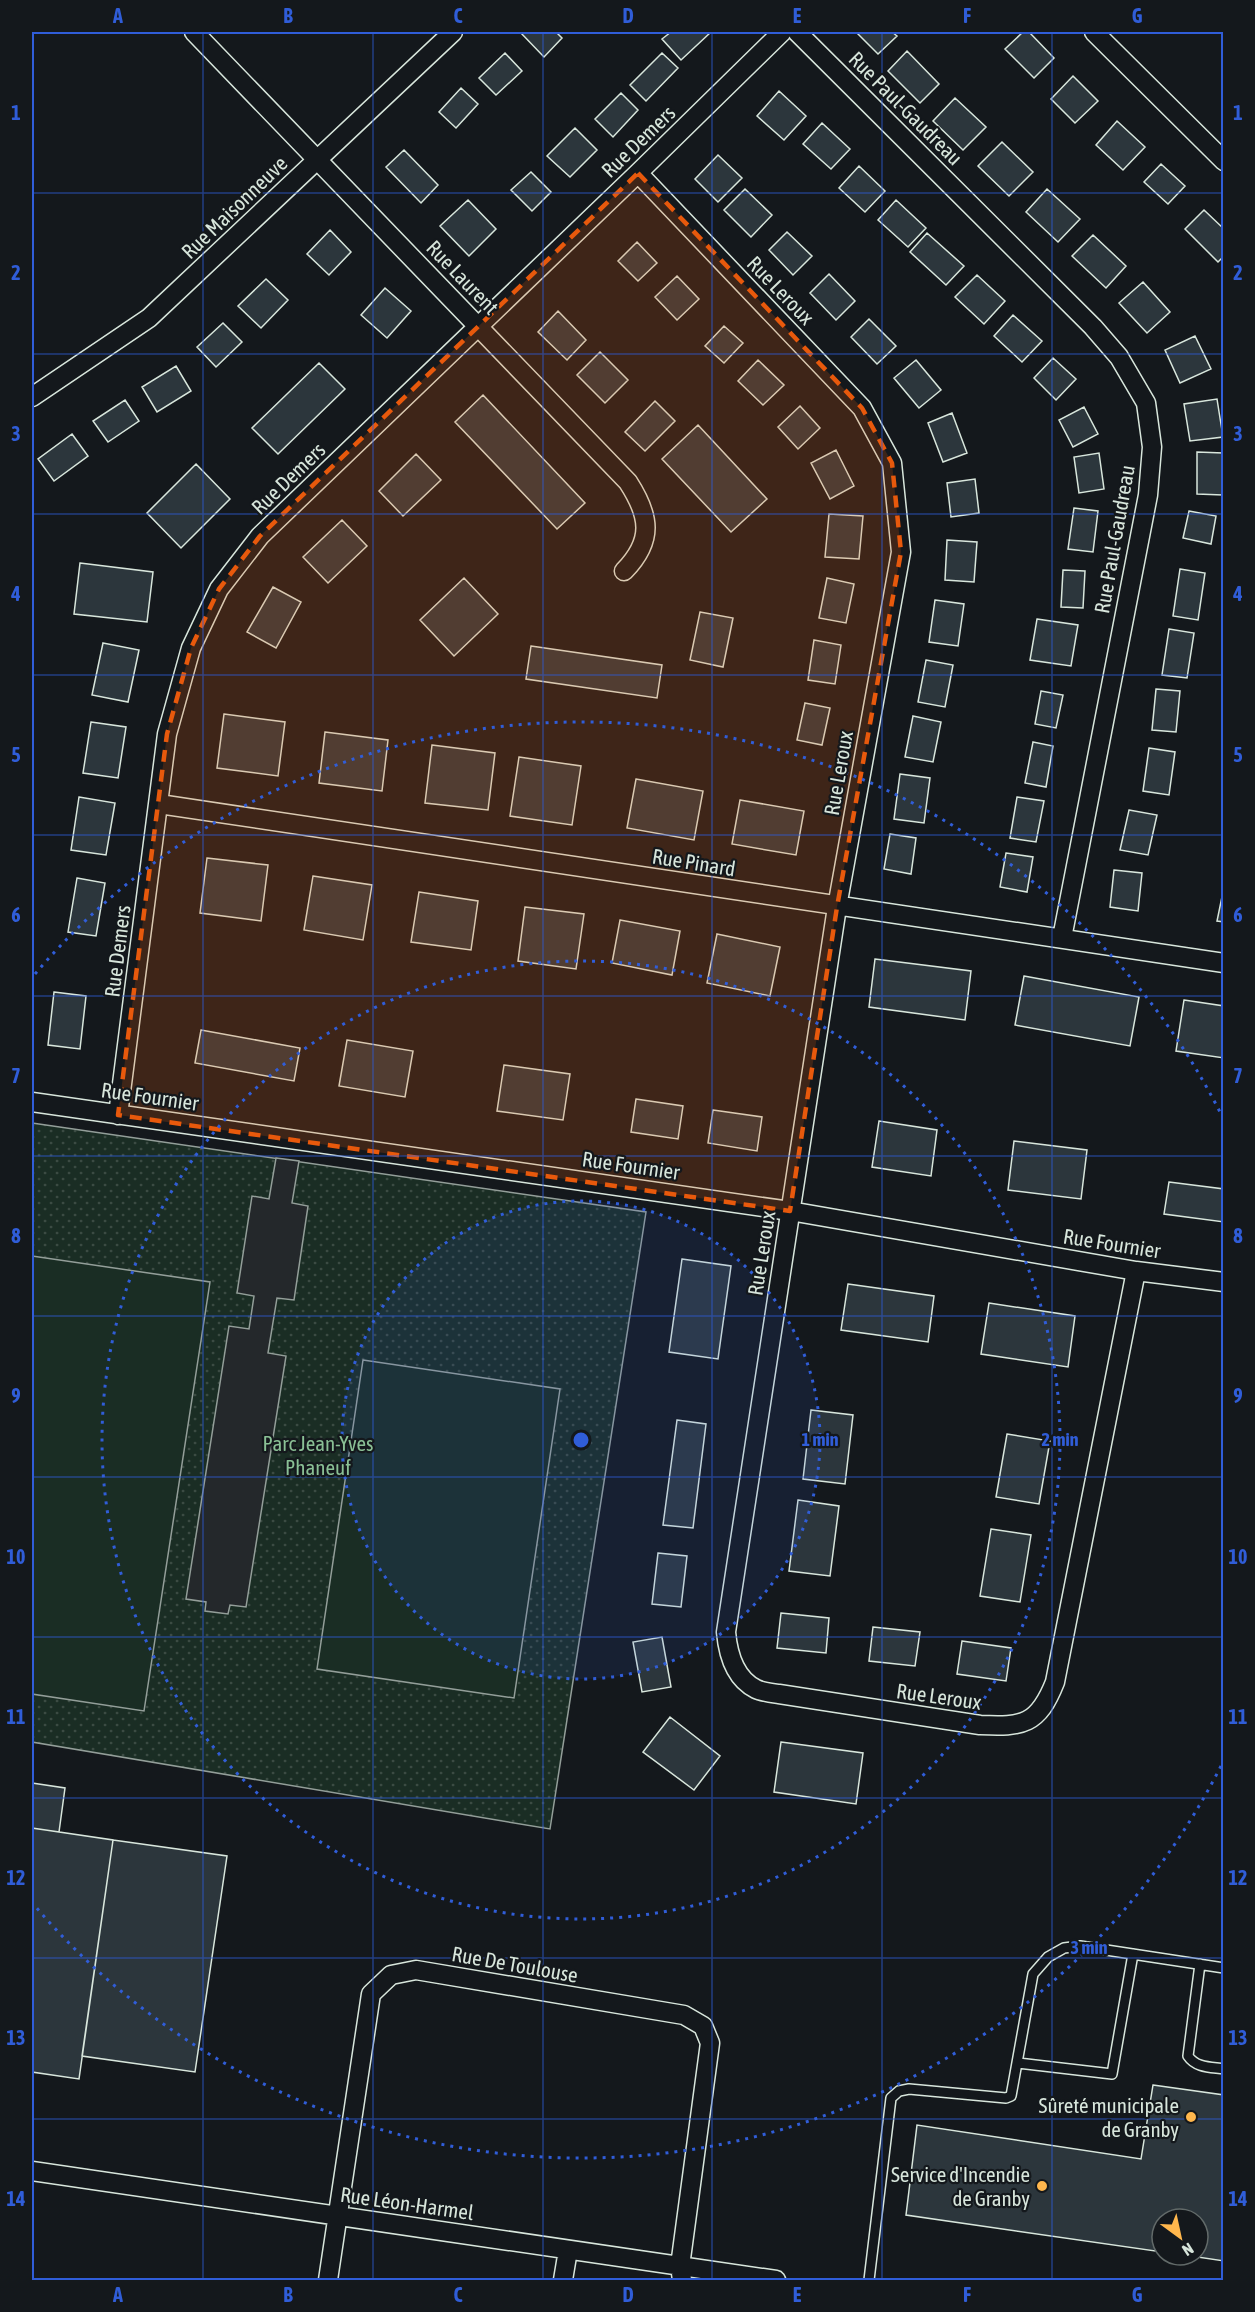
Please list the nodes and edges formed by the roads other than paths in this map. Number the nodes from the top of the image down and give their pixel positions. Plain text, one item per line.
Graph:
1 (194, 32) edge
2 (453, 32) edge
3 (782, 32) edge
4 (797, 32) edge
5 (1094, 32) edge
6 (317, 158) junction
7 (1224, 161) edge
8 (638, 173) junction
9 (478, 326) junction
10 (32, 396) edge
11 (624, 571) dead end
12 (159, 804) junction
13 (837, 907) junction
14 (1062, 938) junction
15 (1224, 963) edge
16 (32, 1102) edge
17 (118, 1115) junction
18 (790, 1211) junction
19 (1136, 1271) junction
20 (1224, 1282) edge
21 (1132, 1954) junction
22 (1200, 1964) junction
23 (1224, 1968) edge
24 (1018, 2063) junction
25 (1224, 2068) edge
26 (32, 2171) edge
27 (338, 2216) junction
28 (568, 2250) junction
29 (681, 2273) edge
30 (328, 2280) edge
31 (563, 2280) edge
32 (776, 2280) edge
33 (869, 2280) edge

1 - 6 street, Rue Laurent
2 - 6 street, Rue Maisonneuve
3 - 8 street, Rue Demers
4 - 14 street, Rue Paul-Gaudreau
5 - 7 street
6 - 9 street, Rue Laurent
6 - 10 street, Rue Maisonneuve
8 - 9 street, Rue Demers
8 - 13 street, Rue Leroux
9 - 11 street, Rue Laurent
9 - 12 street, Rue Demers
12 - 13 street, Rue Pinard
12 - 17 street, Rue Demers
13 - 14 street, Rue Pinard
13 - 18 street, Rue Leroux
14 - 15 street, Rue Pinard
16 - 17 street, Rue Fournier
17 - 18 street, Rue Fournier
18 - 19 street, Rue Fournier
18 - 19 street, Rue Leroux
19 - 20 street, Rue Fournier
21 - 22 lane
21 - 24 lane
21 - 24 lane
22 - 23 lane
22 - 25 lane
24 - 33 lane
26 - 27 street, Rue Léon-Harmel
27 - 28 street, Rue Léon-Harmel
27 - 29 street, Rue De Toulouse
27 - 30 street, Rue De Toulouse
28 - 29 street, Rue Léon-Harmel
28 - 31 street
29 - 32 street, Rue Léon-Harmel

